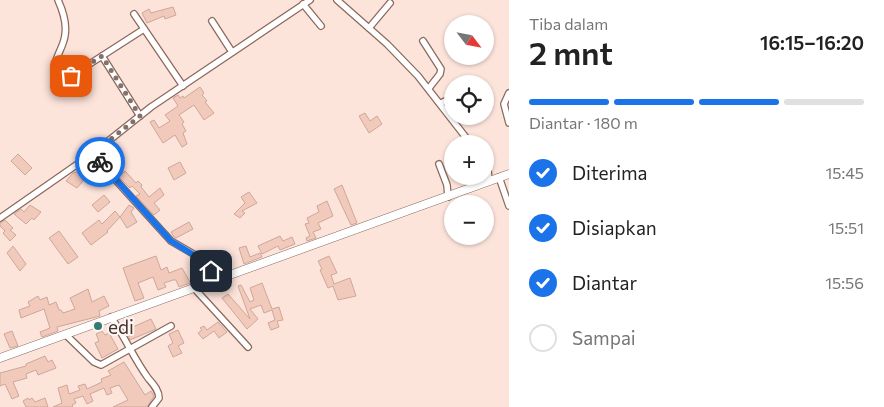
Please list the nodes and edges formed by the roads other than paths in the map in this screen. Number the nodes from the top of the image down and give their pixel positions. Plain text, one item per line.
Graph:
1 (58, 0) edge
2 (310, 0) edge
3 (337, 0) edge
4 (390, 3) dead end
5 (303, 4) junction
6 (134, 14) dead end
7 (212, 21) dead end
8 (321, 26) dead end
9 (369, 28) junction
10 (144, 29) junction
11 (422, 41) dead end
12 (232, 52) junction
13 (102, 56) junction
14 (183, 86) junction
15 (429, 88) junction
16 (509, 92) edge
17 (444, 102) edge
18 (441, 103) junction
19 (140, 116) junction
20 (509, 123) edge
21 (464, 135) edge
22 (92, 154) junction
23 (438, 164) dead end
24 (509, 174) edge
25 (499, 177) junction
26 (494, 179) edge
27 (479, 185) edge
28 (448, 195) edge
29 (453, 195) edge
30 (444, 198) edge
31 (509, 206) edge
32 (0, 218) edge
33 (212, 275) junction
34 (193, 287) junction
35 (111, 317) junction
36 (171, 326) dead end
37 (66, 335) junction
38 (248, 347) dead end
39 (130, 348) junction
40 (0, 358) edge
41 (152, 407) edge

1 - 13 street
2 - 5 street
3 - 9 street
4 - 9 street
5 - 8 street
5 - 12 street
6 - 10 street
7 - 12 street
9 - 15 street
10 - 13 street
10 - 14 street
11 - 15 street
12 - 14 street
13 - 19 street
14 - 19 street
15 - 18 street
16 - 20 street
17 - 18 street
18 - 21 street
19 - 22 street
22 - 32 street
22 - 33 street
23 - 28 street
24 - 25 main road
25 - 26 main road
25 - 31 street
27 - 29 main road
30 - 33 main road
33 - 34 main road
34 - 35 main road
34 - 38 street
35 - 37 main road
35 - 39 street
36 - 39 street
37 - 39 street
37 - 40 main road
39 - 41 street

